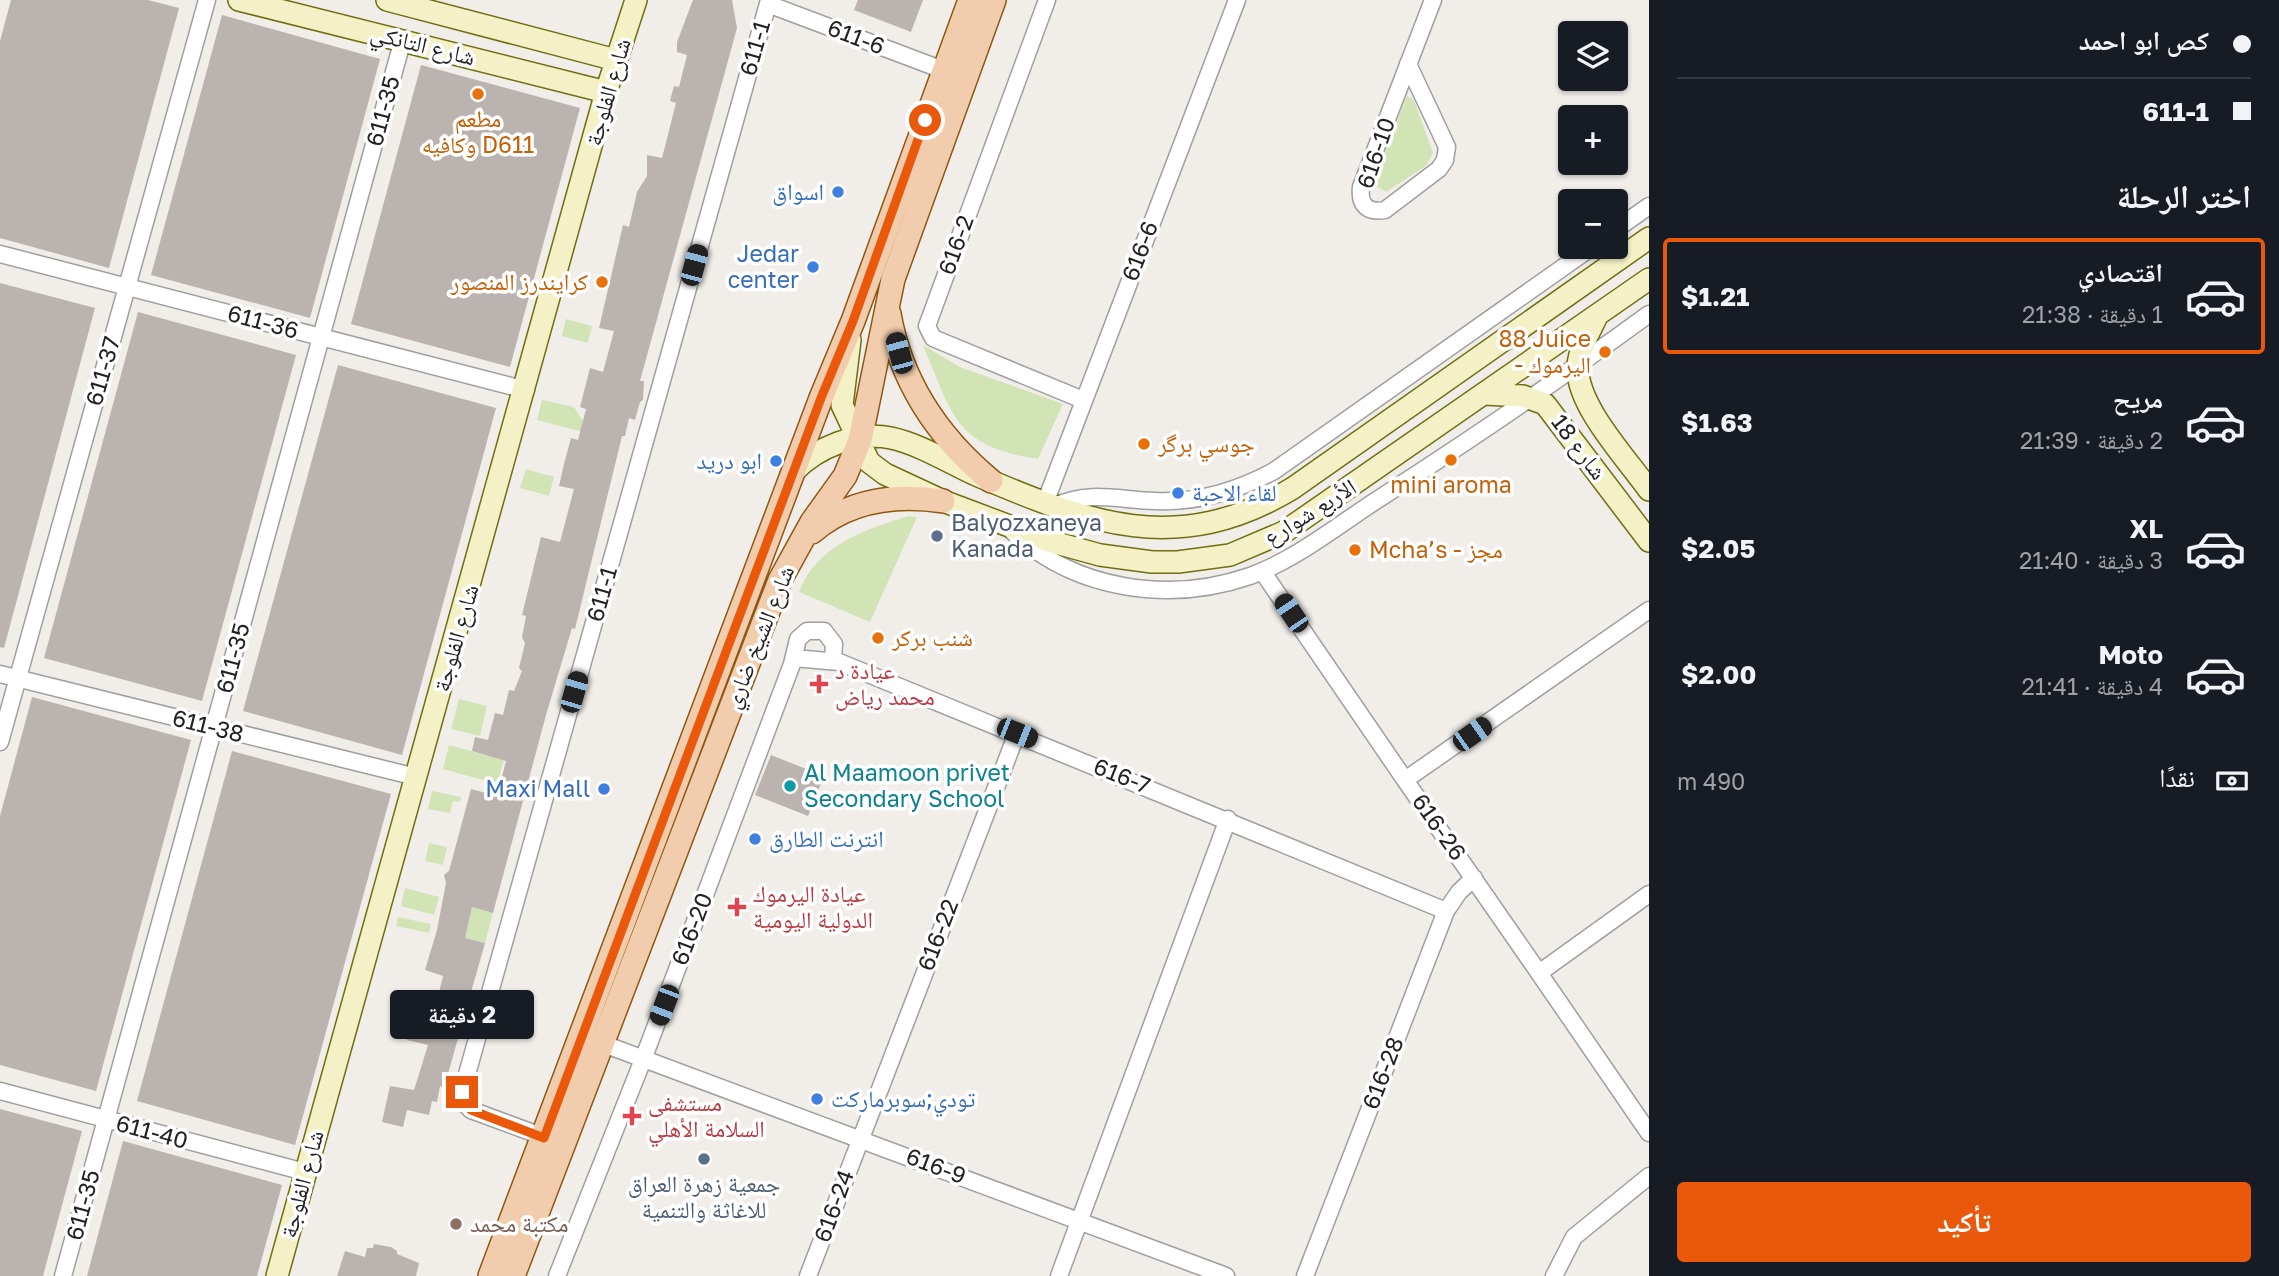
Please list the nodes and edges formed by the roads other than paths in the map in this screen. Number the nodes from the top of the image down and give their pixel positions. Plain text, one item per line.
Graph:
1 (207, 0) edge
2 (239, 0) edge
3 (387, 0) edge
4 (636, 0) edge
5 (970, 0) edge
6 (994, 0) edge
7 (1047, 0) edge
8 (1237, 0) edge
9 (1433, 0) edge
10 (769, 2) edge
11 (437, 6) edge
12 (402, 39) junction
13 (616, 60) junction
14 (1408, 64) junction
15 (943, 70) junction
16 (606, 92) junction
17 (1649, 206) edge
18 (1628, 221) edge
19 (1649, 238) edge
20 (0, 254) edge
21 (1575, 259) edge
22 (1649, 279) edge
23 (127, 286) junction
24 (887, 302) junction
25 (1649, 314) edge
26 (1597, 316) junction
27 (853, 321) junction
28 (321, 337) junction
29 (1578, 366) junction
30 (526, 390) junction
31 (1484, 394) junction
32 (1535, 398) junction
33 (1083, 400) junction
34 (860, 440) junction
35 (794, 471) junction
36 (991, 481) junction
37 (1649, 490) edge
38 (943, 501) junction
39 (1050, 504) junction
40 (1008, 527) junction
41 (1649, 541) edge
42 (799, 543) junction
43 (1262, 571) junction
44 (1649, 610) edge
45 (794, 658) junction
46 (833, 660) junction
47 (0, 674) edge
48 (18, 678) junction
49 (214, 727) junction
50 (1017, 733) junction
51 (0, 742) edge
52 (416, 777) junction
53 (1405, 780) junction
54 (1228, 819) junction
55 (1474, 878) junction
56 (1649, 894) edge
57 (1446, 911) junction
58 (1539, 973) junction
59 (601, 1043) junction
60 (644, 1057) junction
61 (0, 1091) edge
62 (106, 1120) junction
63 (1649, 1133) edge
64 (859, 1137) junction
65 (544, 1138) junction
66 (305, 1172) junction
67 (1649, 1176) edge
68 (1079, 1220) junction
69 (63, 1276) edge
70 (277, 1276) edge
71 (490, 1276) edge
72 (513, 1276) edge
73 (557, 1276) edge
74 (808, 1276) edge
75 (1059, 1276) edge
76 (1226, 1276) edge
77 (1305, 1276) edge
78 (1554, 1276) edge

1 - 23 street, 611-37
2 - 12 street, شارع التانكي
3 - 11 street, شارع التانكي
4 - 13 street, شارع الفلوجة
5 - 15 main road, شارع الشيخ ضاري
6 - 24 main road, شارع الشيخ ضاري
7 - 33 street, 616-2
8 - 33 street, 616-6
9 - 14 street, 616-10
10 - 15 street, 611-6
10 - 65 street, 611-1
11 - 13 street, شارع التانكي
12 - 16 street, شارع التانكي
12 - 28 street, 611-35
13 - 16 street, شارع الفلوجة
14 - 14 street, 616-10
15 - 27 main road, شارع الشيخ ضاري
16 - 30 street, شارع الفلوجة
17 - 18 street
19 - 39 street, الأربع شوارع
20 - 23 street, 611-36
21 - 39 street
22 - 26 street, الأربع شوارع
23 - 28 street, 611-36
23 - 48 street, 611-37
24 - 34 main road, شارع الشيخ ضاري
24 - 36 main road
25 - 29 street
26 - 29 street
26 - 31 street, الأربع شوارع
27 - 34 street, الأربع شوارع
27 - 35 main road, شارع الشيخ ضاري
28 - 30 street, 611-36
28 - 49 street, 611-35
29 - 32 street
29 - 37 street, شارع 18
30 - 52 street, شارع الفلوجة
31 - 32 street, شارع 18
31 - 40 street, الأربع شوارع
32 - 41 street, شارع 18
32 - 43 street
33 - 39 street, 616-6
34 - 35 street, الأربع شوارع
34 - 36 street, الأربع شوارع
34 - 38 street, الأربع شوارع
34 - 42 main road, شارع الشيخ ضاري
35 - 65 main road, شارع الشيخ ضاري
36 - 39 street, الأربع شوارع
38 - 40 street, الأربع شوارع
38 - 42 main road
40 - 43 street
42 - 59 main road, شارع الشيخ ضاري
43 - 53 street
44 - 53 street, 616-26
45 - 46 street, 616-7
45 - 46 street, 616-20
45 - 60 street, 616-20
46 - 50 street, 616-7
47 - 48 street, 611-38
48 - 49 street, 611-38
48 - 51 street, 611-37
49 - 52 street, 611-38
49 - 62 street, 611-35
50 - 54 street, 616-7
50 - 64 street, 616-22
52 - 66 street, شارع الفلوجة
53 - 55 street, 616-26
54 - 57 street, 616-7
54 - 68 street
55 - 57 street, 616-28
55 - 58 street, 616-26
56 - 58 street
57 - 77 street, 616-28
58 - 63 street, 616-26
59 - 60 street, 616-9
59 - 72 main road, شارع الشيخ ضاري
60 - 64 street, 616-9
60 - 73 street, 616-20
61 - 62 street, 611-40
62 - 66 street, 611-40
62 - 69 street, 611-35
64 - 68 street, 616-9
64 - 74 street, 616-24
65 - 71 main road, شارع الشيخ ضاري
66 - 70 street, شارع الفلوجة
67 - 78 street
68 - 75 street
68 - 76 street, 616-9

